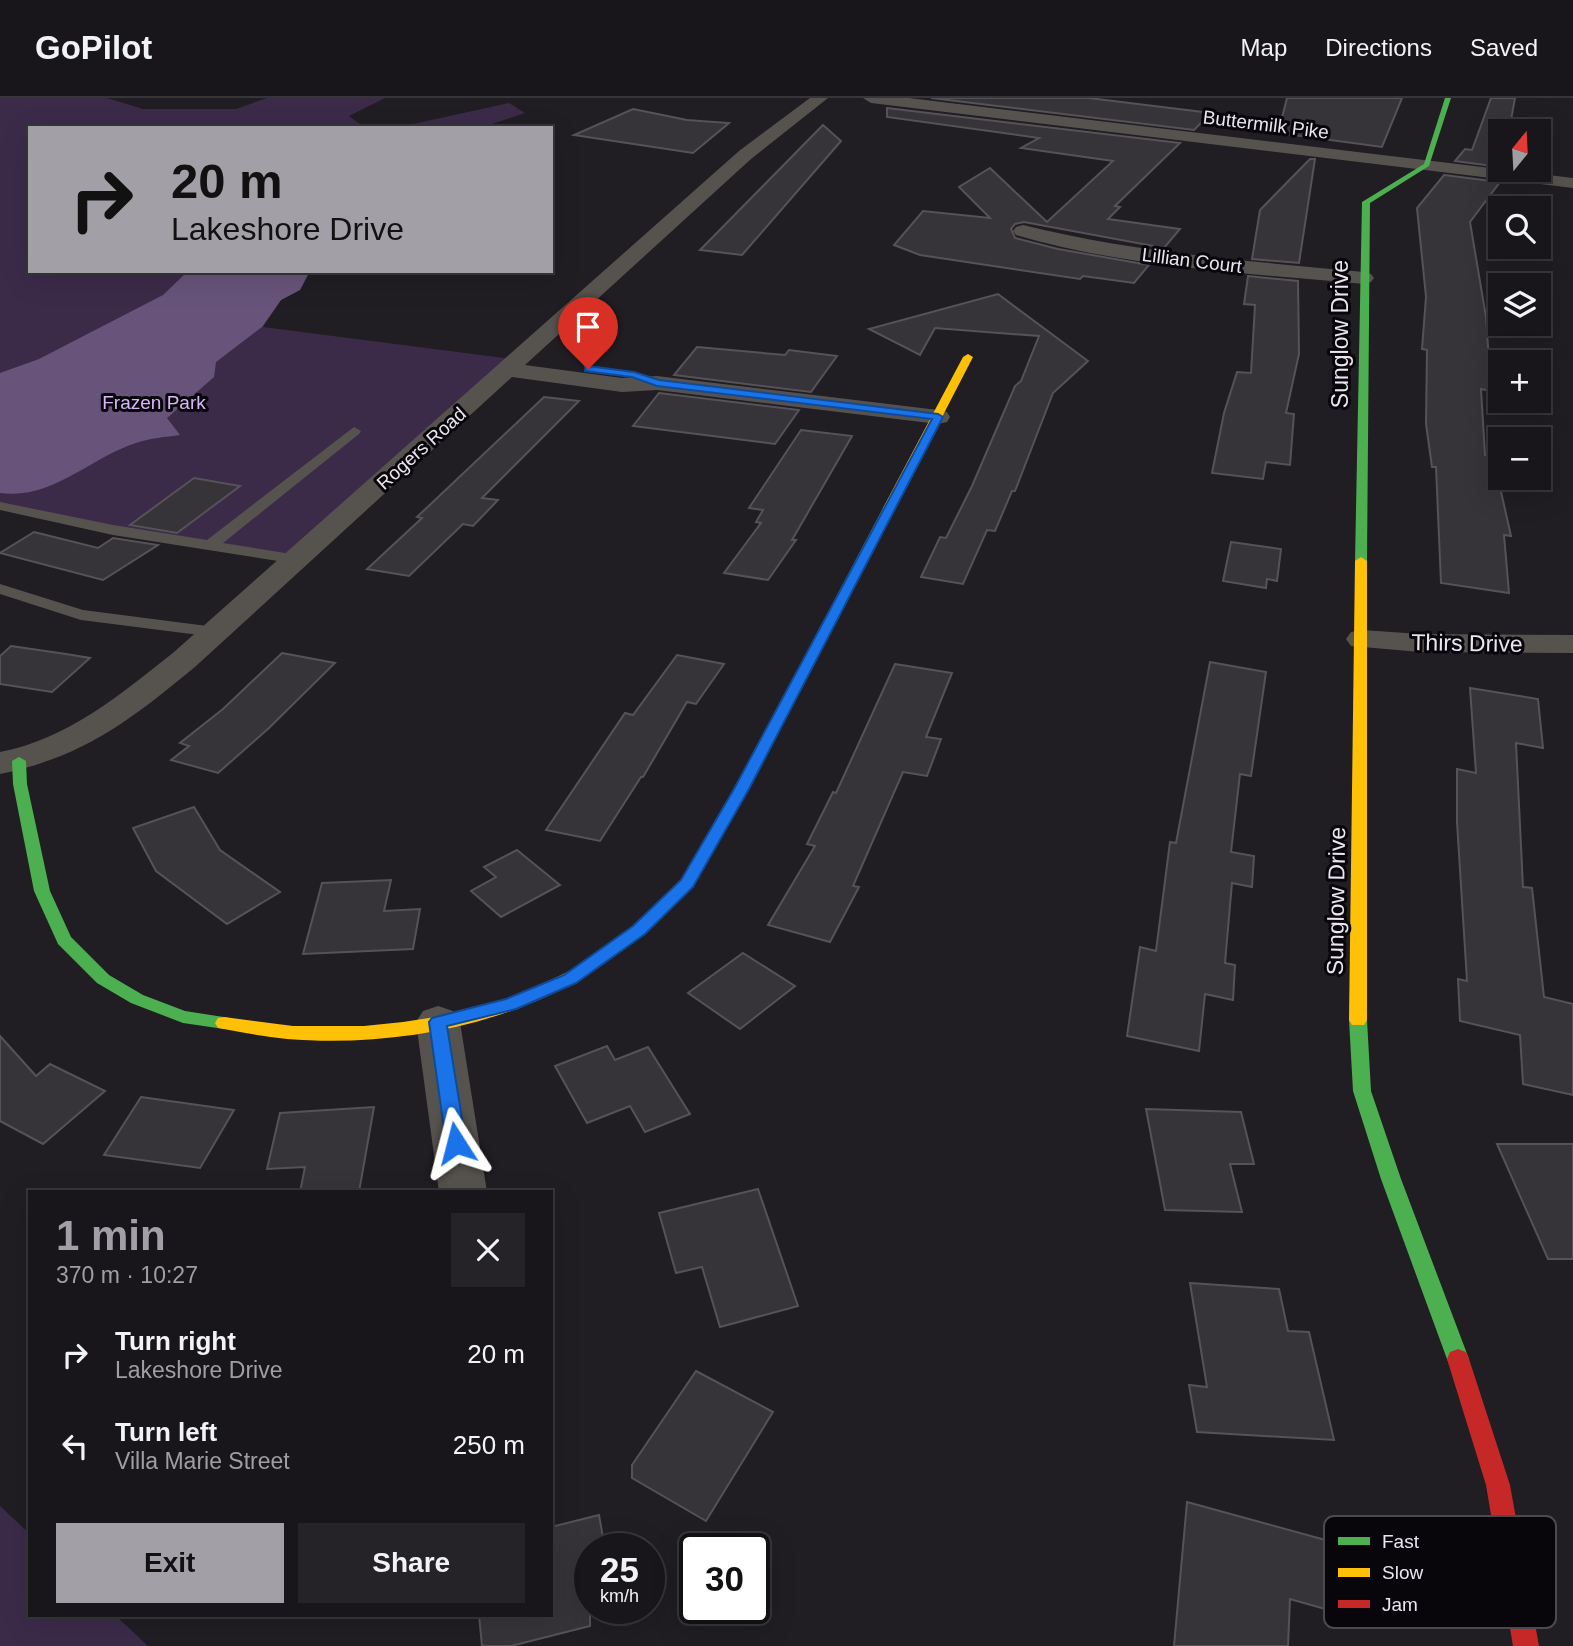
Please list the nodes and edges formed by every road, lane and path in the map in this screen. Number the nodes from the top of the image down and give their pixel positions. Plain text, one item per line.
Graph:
1 (820, 98) edge
2 (871, 98) edge
3 (1448, 98) edge
4 (1129, 108) dead end
5 (1111, 127) junction
6 (1427, 165) junction
7 (1573, 183) edge
8 (1023, 231) dead end
9 (1364, 278) junction
10 (968, 357) dead end
11 (514, 365) junction
12 (938, 417) junction
13 (354, 431) dead end
14 (0, 506) edge
15 (212, 544) junction
16 (297, 559) junction
17 (0, 589) edge
18 (215, 632) junction
19 (1362, 639) junction
20 (1573, 644) edge
21 (10, 762) edge
22 (438, 1022) junction
23 (463, 1190) edge
24 (1503, 1516) edge
25 (1523, 1628) edge
26 (1526, 1646) edge

1 - 11 street, Rogers Road
2 - 5 street, Buttermilk Pike
3 - 6 street
4 - 5 street
5 - 6 street, Buttermilk Pike
6 - 7 street, Buttermilk Pike
6 - 9 street, Sunglow Drive
8 - 9 street, Lillian Court
9 - 19 street, Sunglow Drive
10 - 12 street
11 - 12 street
11 - 16 street, Rogers Road
12 - 22 street
13 - 15 lane
14 - 15 lane
15 - 16 lane
16 - 18 street, Rogers Road
17 - 18 lane
18 - 21 street, Rogers Road
19 - 20 street, Thirs Drive
19 - 24 street, Sunglow Drive
21 - 22 street
22 - 23 street
25 - 26 street, Sunglow Drive

